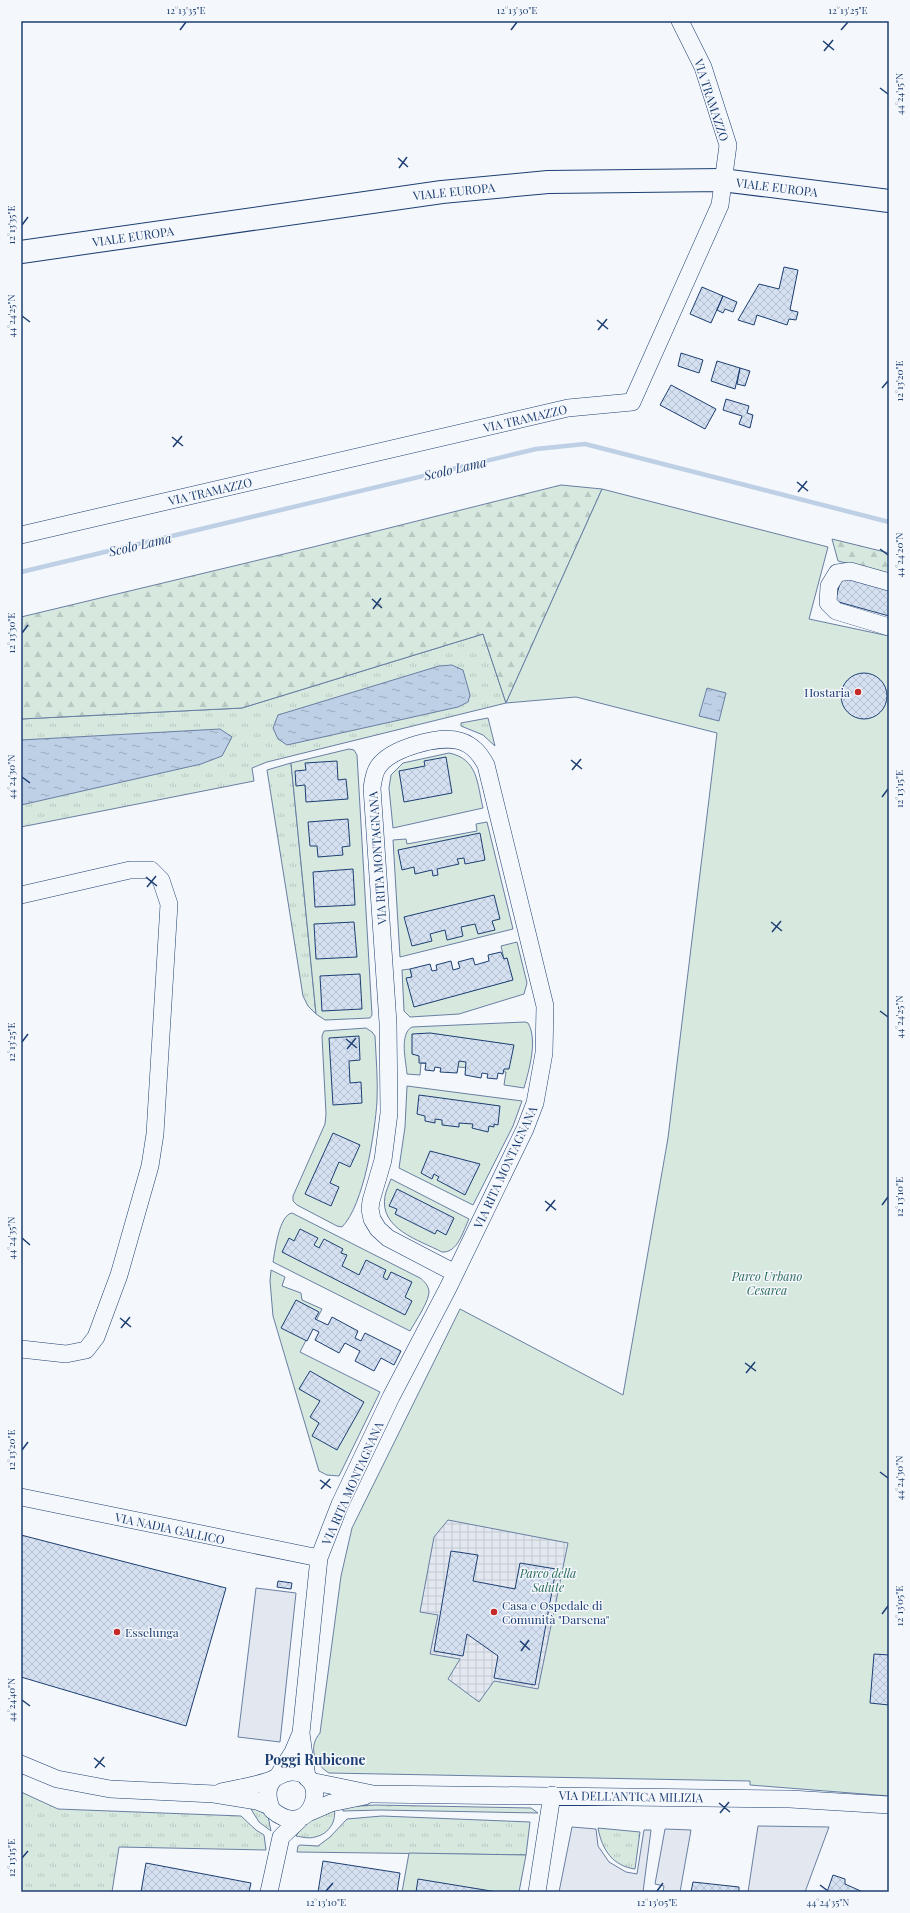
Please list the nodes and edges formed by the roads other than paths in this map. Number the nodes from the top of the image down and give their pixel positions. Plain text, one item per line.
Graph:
1 (680, 21) edge
2 (722, 180) junction
3 (889, 201) edge
4 (21, 252) edge
5 (21, 535) edge
6 (889, 582) edge
7 (889, 627) edge
8 (21, 895) edge
9 (455, 1273) junction
10 (21, 1350) edge
11 (21, 1498) edge
12 (319, 1558) junction
13 (301, 1733) junction
14 (21, 1764) edge
15 (277, 1777) junction
16 (309, 1779) junction
17 (214, 1794) junction
18 (373, 1794) junction
19 (552, 1795) junction
20 (889, 1805) edge
21 (271, 1808) junction
22 (305, 1815) junction
23 (282, 1838) junction
24 (269, 1892) edge
25 (537, 1892) edge

1 - 2 street, VIA TRAMAZZO
2 - 3 main road, VIALE EUROPA
2 - 4 main road, VIALE EUROPA
2 - 5 street, VIA TRAMAZZO
6 - 7 street
8 - 10 street
9 - 9 street, VIA RITA MONTAGNANA
9 - 12 street, VIA RITA MONTAGNANA
11 - 12 street, VIA NADIA GALLICO
12 - 13 street, VIA RITA MONTAGNANA
13 - 15 street, VIA RITA MONTAGNANA
13 - 16 street, VIA RITA MONTAGNANA
14 - 17 street
15 - 16 street
15 - 17 street
15 - 21 street
16 - 18 street, VIA DELL'ANTICA MILIZIA
16 - 22 street
17 - 21 street
18 - 19 street, VIA DELL'ANTICA MILIZIA
18 - 22 street, VIA DELL'ANTICA MILIZIA
19 - 20 street, VIA DELL'ANTICA MILIZIA
19 - 25 street
21 - 22 street
21 - 23 street
22 - 23 street
23 - 24 street

